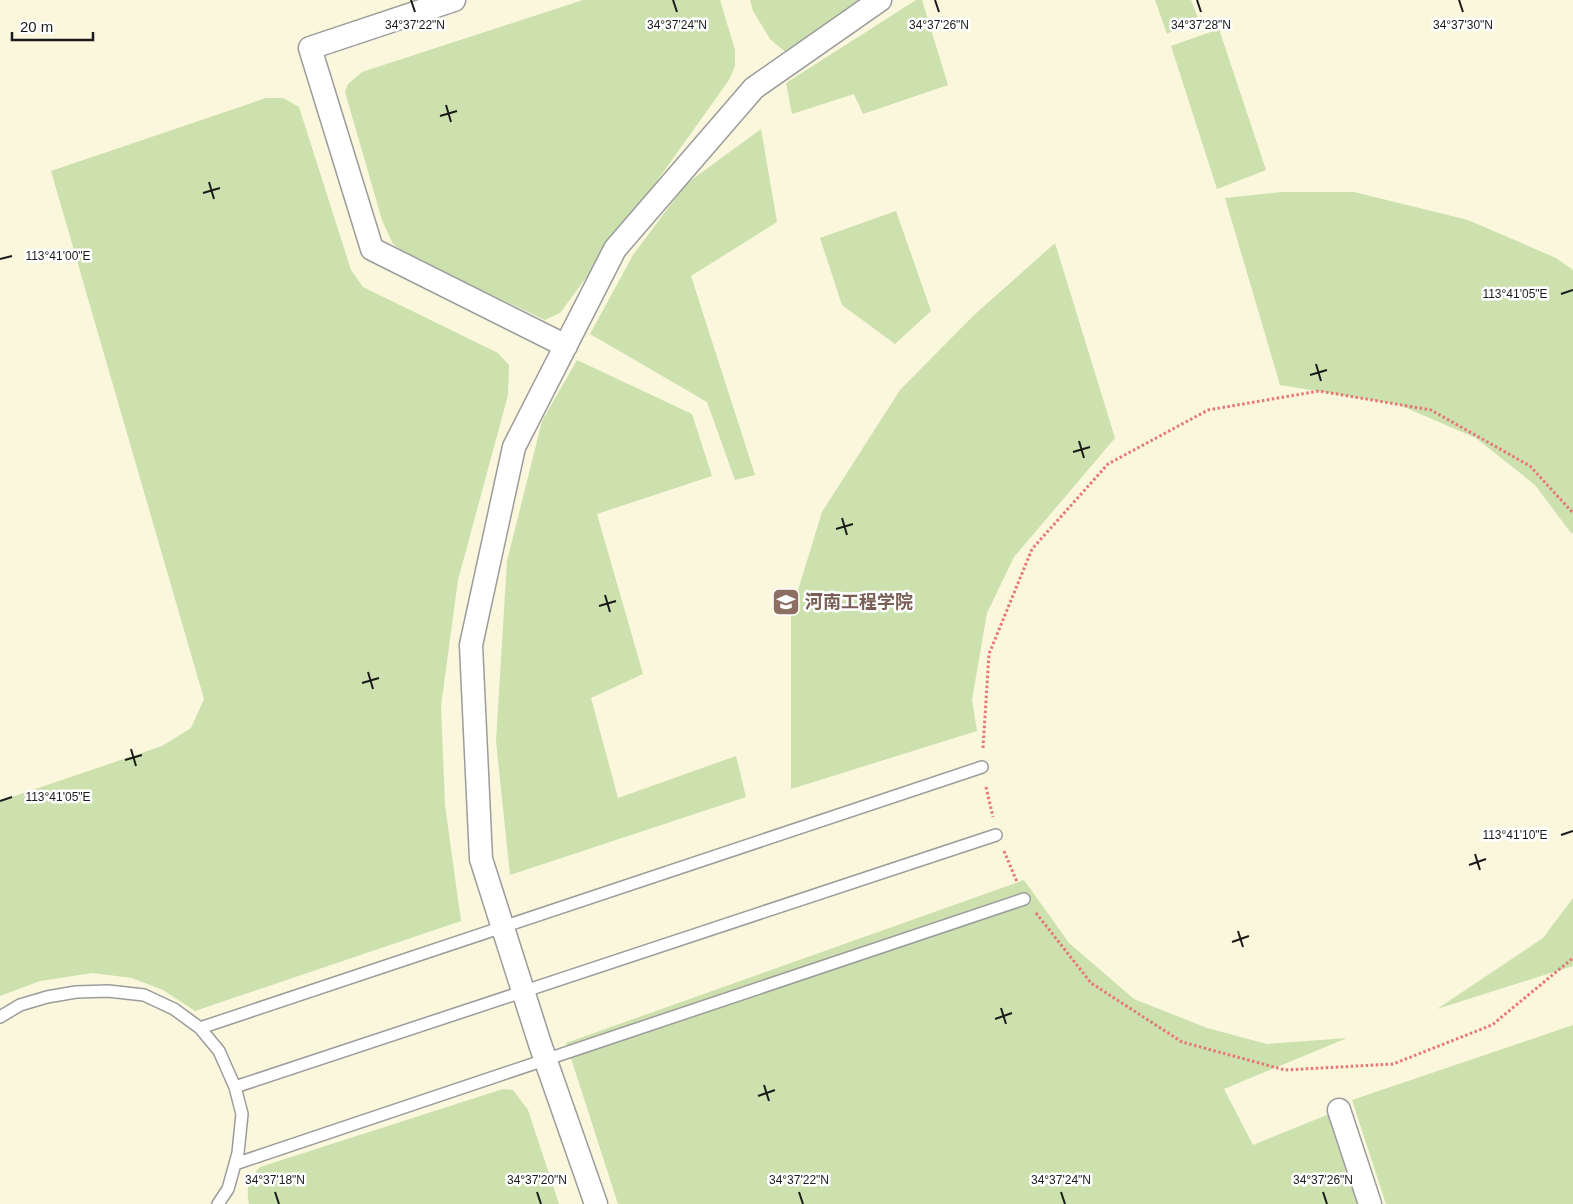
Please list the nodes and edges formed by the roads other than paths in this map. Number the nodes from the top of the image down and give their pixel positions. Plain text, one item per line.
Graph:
1 (454, 0) edge
2 (880, 0) edge
3 (566, 346) junction
4 (982, 767) road end
5 (996, 835) road end
6 (1024, 899) road end
7 (0, 1017) edge
8 (200, 1028) junction
9 (234, 1087) junction
10 (1339, 1110) dead end
11 (235, 1164) junction
12 (218, 1204) edge
13 (596, 1204) edge
14 (1370, 1204) edge

1 - 3 street
2 - 3 street
3 - 13 street
4 - 8 lane
5 - 9 lane
6 - 11 lane
7 - 8 lane
8 - 9 lane
9 - 11 lane
10 - 14 street
11 - 12 lane

